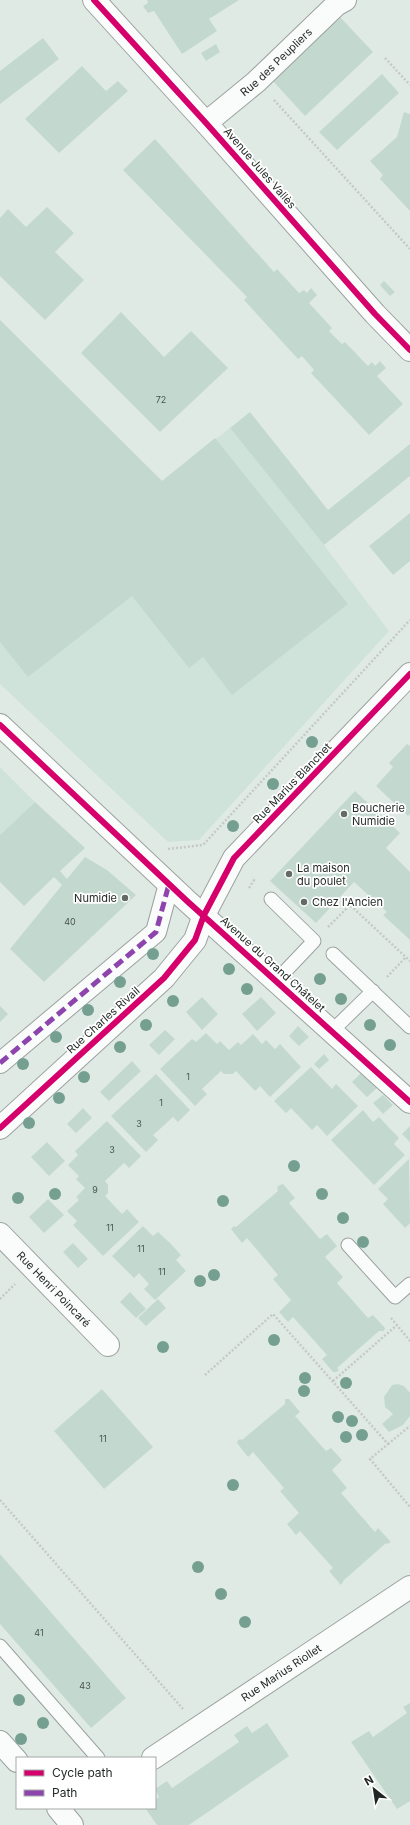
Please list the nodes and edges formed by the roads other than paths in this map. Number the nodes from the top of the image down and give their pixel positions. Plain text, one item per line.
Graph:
1 (94, 0) edge
2 (345, 0) edge
3 (206, 123) junction
4 (410, 350) edge
5 (410, 674) edge
6 (0, 725) edge
7 (169, 884) junction
8 (271, 899) dead end
9 (204, 915) junction
10 (333, 954) dead end
11 (276, 981) junction
12 (373, 991) junction
13 (410, 1027) edge
14 (332, 1031) junction
15 (0, 1063) edge
16 (410, 1101) edge
17 (0, 1128) edge
18 (0, 1234) edge
19 (348, 1245) dead end
20 (410, 1284) edge
21 (108, 1345) dead end
22 (410, 1587) edge
23 (0, 1646) edge
24 (0, 1742) edge
25 (97, 1757) edge
26 (155, 1757) edge
27 (16, 1760) edge

1 - 3 street, Avenue Jules Vallès
2 - 3 street, Rue des Peupliers
3 - 4 street, Avenue Jules Vallès
5 - 9 street, Rue Marius Blanchet
6 - 7 street, Avenue du Grand Châtelet
7 - 9 street, Avenue du Grand Châtelet
7 - 15 street
8 - 11 lane
9 - 11 street, Avenue du Grand Châtelet
9 - 17 street, Rue Charles Rivail
10 - 12 lane
11 - 14 street, Avenue du Grand Châtelet
12 - 13 lane
12 - 14 lane
14 - 16 street, Avenue du Grand Châtelet
18 - 21 street, Rue Henri Poincaré
19 - 20 lane
22 - 26 street, Rue Marius Riollet
23 - 25 lane
24 - 27 street

